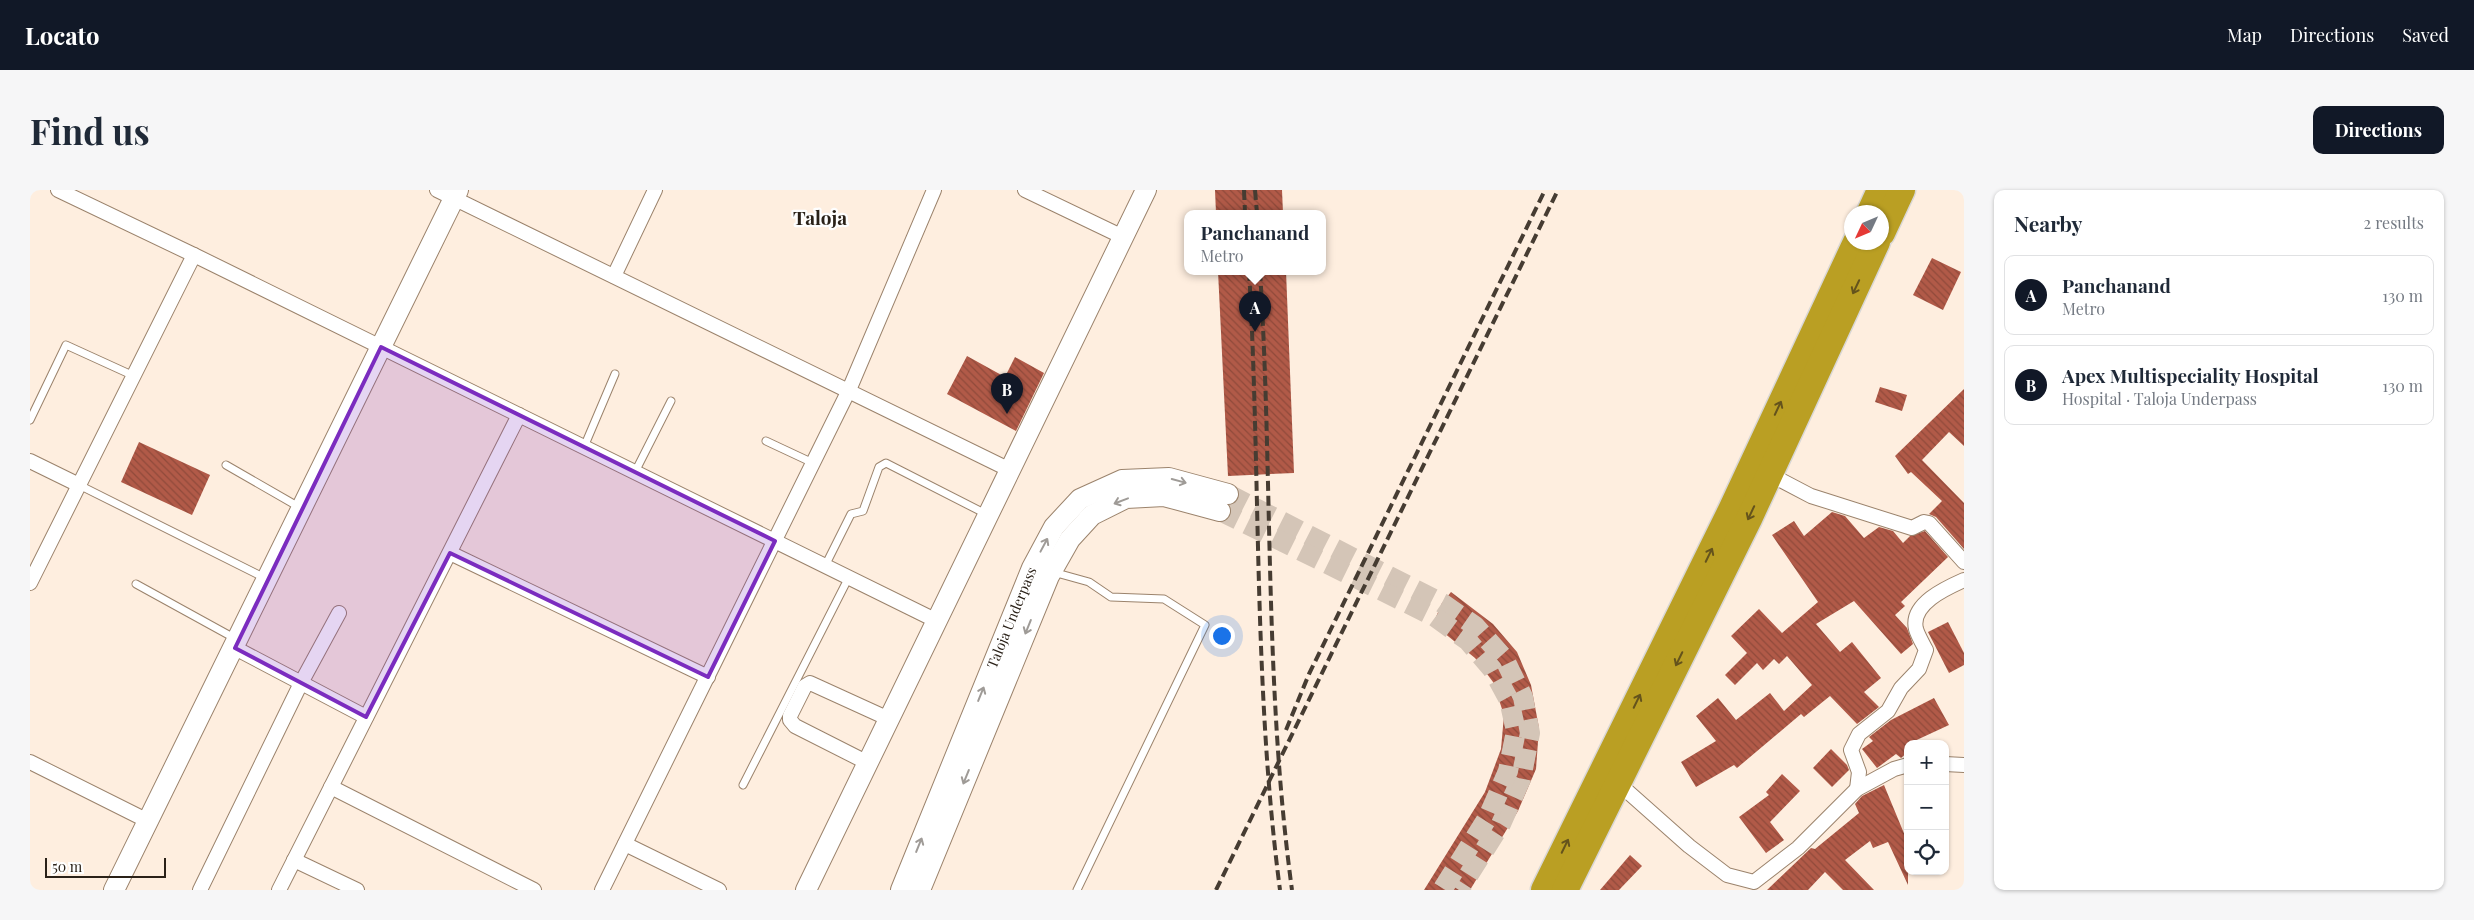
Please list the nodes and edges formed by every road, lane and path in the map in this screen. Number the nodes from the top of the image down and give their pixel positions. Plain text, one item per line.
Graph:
1 (58, 190) edge
2 (655, 190) edge
3 (934, 190) edge
4 (1025, 190) edge
5 (1146, 190) edge
6 (1880, 190) edge
7 (1902, 190) edge
8 (450, 193) edge
9 (1873, 205) edge
10 (1889, 218) edge
11 (1123, 236) junction
12 (1852, 250) edge
13 (1873, 250) edge
14 (194, 255) junction
15 (614, 276) junction
16 (381, 347) junction
17 (615, 374) dead end
18 (134, 376) junction
19 (849, 390) junction
20 (671, 401) dead end
21 (520, 415) junction
22 (30, 420) edge
23 (766, 441) dead end
24 (584, 447) junction
25 (30, 461) edge
26 (813, 463) junction
27 (226, 466) dead end
28 (1010, 470) junction
29 (635, 472) junction
30 (1769, 474) junction
31 (79, 485) junction
32 (302, 508) junction
33 (988, 515) junction
34 (775, 541) junction
35 (450, 553) junction
36 (1964, 562) edge
37 (825, 566) junction
38 (1052, 572) junction
39 (849, 577) junction
40 (267, 579) junction
41 (1964, 580) edge
42 (30, 583) edge
43 (136, 584) dead end
44 (339, 613) dead end
45 (937, 621) junction
46 (236, 644) junction
47 (708, 677) junction
48 (301, 683) junction
49 (366, 717) junction
50 (889, 720) junction
51 (30, 762) edge
52 (868, 763) junction
53 (1949, 764) edge
54 (1964, 765) edge
55 (1904, 766) edge
56 (1618, 783) junction
57 (743, 785) dead end
58 (330, 788) junction
59 (1857, 789) junction
60 (148, 821) junction
61 (625, 844) junction
62 (294, 860) junction
63 (114, 890) edge
64 (200, 890) edge
65 (279, 890) edge
66 (357, 890) edge
67 (534, 890) edge
68 (602, 890) edge
69 (719, 890) edge
70 (806, 890) edge
71 (901, 890) edge
72 (920, 890) edge
73 (1077, 890) edge
74 (1544, 890) edge
75 (1565, 890) edge

1 - 14 street
2 - 15 street
3 - 19 street
4 - 11 street
5 - 11 street
6 - 9 highway
7 - 10 highway
8 - 15 street
8 - 16 street
11 - 28 street
74 -> 12 highway
13 -> 30 highway
14 - 16 street
14 - 18 street
15 - 19 street
16 - 21 street
16 - 32 street
17 - 24 lane
18 - 22 lane
18 - 31 street
19 - 26 street
19 - 28 street
20 - 29 lane
21 - 24 street
21 - 35 street
23 - 26 lane
24 - 29 street
25 - 31 street
26 - 34 street
27 - 32 lane
28 - 33 street
29 - 34 street
30 - 36 street
30 -> 56 highway
31 - 40 lane
31 - 42 street
32 - 40 street
33 - 37 lane
33 - 45 street
34 - 37 street
34 - 47 street
35 - 47 street
35 - 49 street
37 - 39 street
71 -> 38 street, Taloja Underpass
38 -> 72 street, Taloja Underpass
38 - 73 lane
39 - 45 street
39 - 57 lane
40 - 46 street
41 - 59 street
43 - 46 lane
44 - 48 street
45 - 50 street
46 - 48 street
46 - 60 street
47 - 61 street
48 - 49 street
48 - 64 street
49 - 58 street
50 - 52 street
50 - 52 street
51 - 60 street
52 - 70 street
53 - 54 street
55 - 59 street
56 - 59 street
56 - 75 highway
58 - 62 street
58 - 67 street
60 - 63 street
61 - 68 street
61 - 69 street
62 - 65 street
62 - 66 street

